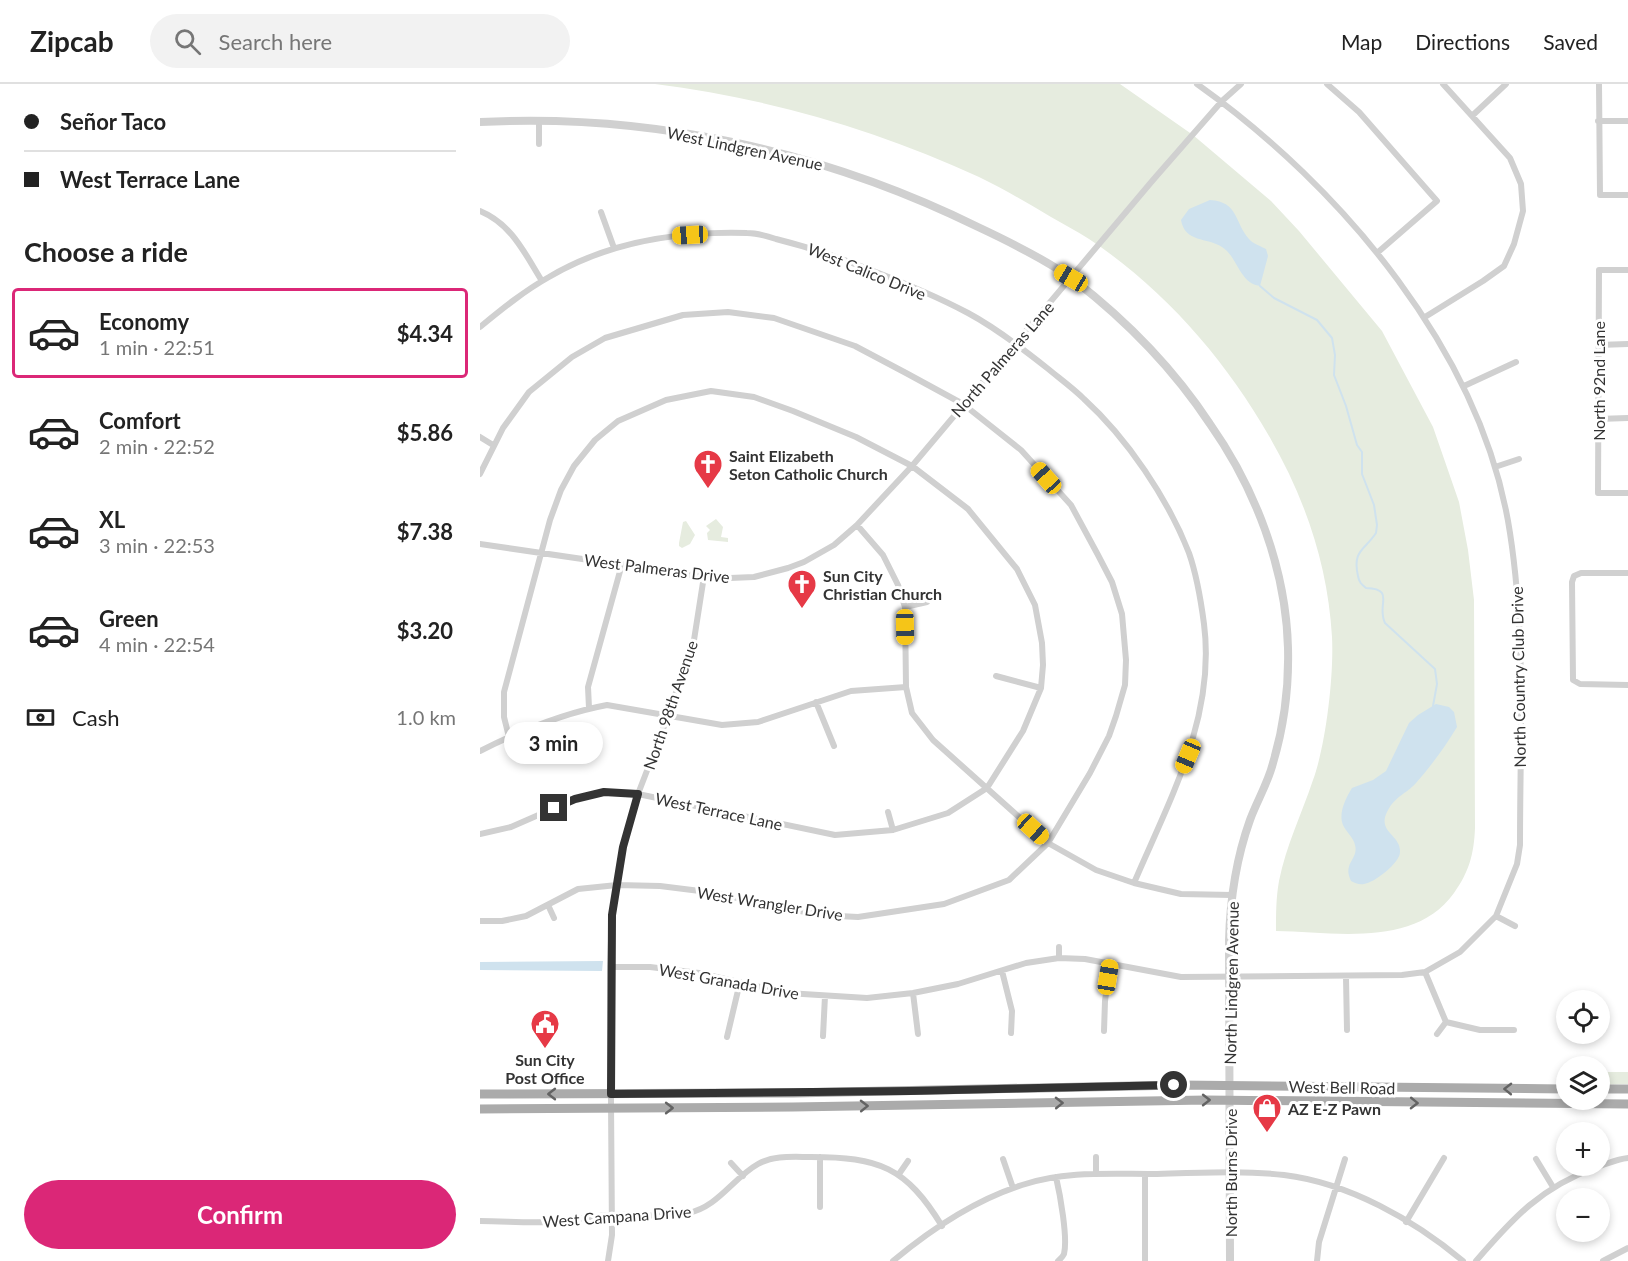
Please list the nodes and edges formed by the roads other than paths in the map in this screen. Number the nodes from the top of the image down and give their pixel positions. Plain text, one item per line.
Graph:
1 (1197, 84) edge
2 (1241, 84) edge
3 (1327, 84) edge
4 (1443, 84) edge
5 (1506, 84) edge
6 (1599, 84) edge
7 (1222, 101) junction
8 (1473, 115) junction
9 (538, 121) junction
10 (1598, 121) junction
11 (1628, 121) edge
12 (480, 122) edge
13 (539, 144) dead end
14 (1628, 195) edge
15 (480, 211) edge
16 (601, 212) dead end
17 (614, 248) junction
18 (1377, 253) junction
19 (1628, 270) edge
20 (1071, 278) junction
21 (542, 281) junction
22 (1425, 317) junction
23 (480, 327) edge
24 (1015, 342) junction
25 (1628, 344) edge
26 (1599, 345) junction
27 (1516, 362) dead end
28 (1464, 386) junction
29 (963, 404) junction
30 (1628, 418) edge
31 (1598, 419) junction
32 (480, 437) edge
33 (493, 445) junction
34 (1519, 459) dead end
35 (912, 466) junction
36 (1495, 467) junction
37 (480, 474) edge
38 (1628, 493) edge
39 (857, 525) junction
40 (480, 543) edge
41 (542, 552) junction
42 (622, 564) junction
43 (1628, 573) edge
44 (704, 576) junction
45 (927, 602) dead end
46 (905, 607) junction
47 (996, 676) dead end
48 (1628, 685) edge
49 (906, 687) junction
50 (1041, 688) junction
51 (816, 702) junction
52 (589, 708) junction
53 (668, 716) junction
54 (509, 737) junction
55 (834, 746) dead end
56 (480, 751) edge
57 (987, 788) junction
58 (638, 794) junction
59 (888, 812) dead end
60 (893, 830) junction
61 (480, 834) edge
62 (1048, 843) junction
63 (1134, 883) junction
64 (617, 885) junction
65 (1232, 895) junction
66 (548, 905) junction
67 (1496, 916) junction
68 (554, 918) dead end
69 (480, 921) edge
70 (1515, 926) dead end
71 (1059, 947) dead end
72 (1059, 958) junction
73 (1110, 964) junction
74 (610, 967) junction
75 (1002, 971) junction
76 (1425, 972) junction
77 (1346, 976) junction
78 (1229, 977) junction
79 (740, 982) junction
80 (913, 993) junction
81 (825, 996) junction
82 (1446, 1022) junction
83 (1347, 1030) dead end
84 (1514, 1030) dead end
85 (1104, 1031) dead end
86 (1011, 1033) dead end
87 (1437, 1034) dead end
88 (918, 1035) dead end
89 (823, 1036) dead end
90 (727, 1037) dead end
91 (1230, 1085) junction
92 (1556, 1089) edge
93 (1610, 1089) edge
94 (1628, 1089) edge
95 (480, 1094) edge
96 (611, 1094) junction
97 (1230, 1100) junction
98 (1628, 1104) edge
99 (611, 1108) junction
100 (480, 1109) edge
101 (820, 1157) junction
102 (1096, 1157) dead end
103 (1444, 1158) dead end
104 (1628, 1158) edge
105 (1003, 1159) dead end
106 (1345, 1159) dead end
107 (1536, 1159) dead end
108 (908, 1161) dead end
109 (731, 1163) dead end
110 (1230, 1173) junction
111 (898, 1174) junction
112 (1096, 1174) junction
113 (1145, 1174) junction
114 (742, 1176) junction
115 (1056, 1177) junction
116 (1553, 1187) junction
117 (1013, 1188) junction
118 (1335, 1188) junction
119 (820, 1207) dead end
120 (612, 1215) junction
121 (480, 1221) edge
122 (1406, 1222) junction
123 (942, 1226) junction
124 (1628, 1248) edge
125 (608, 1261) edge
126 (893, 1261) edge
127 (1058, 1261) edge
128 (1145, 1261) edge
129 (1230, 1261) edge
130 (1317, 1261) edge
131 (1463, 1261) edge
132 (1476, 1261) edge
133 (1603, 1261) edge

1 - 7 street, North Country Club Drive
2 - 7 street, North Palmeras Lane
3 - 18 street
4 - 8 street
5 - 8 street
6 - 10 street
7 - 18 street, North Country Club Drive
7 - 20 street, North Palmeras Lane
8 - 22 street
9 - 12 street, West Lindgren Avenue
9 - 13 street
9 - 20 street, West Lindgren Avenue
10 - 11 street
10 - 14 street
15 - 21 street
16 - 17 street
17 - 21 street, West Calico Drive
17 - 24 street, West Calico Drive
18 - 22 street, North Country Club Drive
19 - 26 street, North 92nd Lane
20 - 24 street, North Palmeras Lane
20 - 65 street, North Lindgren Avenue
21 - 23 street, West Calico Drive
22 - 28 street, North Country Club Drive
24 - 29 street, North Palmeras Lane
24 - 63 street, West Calico Drive
25 - 26 street
26 - 31 street, North 92nd Lane
27 - 28 street
28 - 36 street, North Country Club Drive
29 - 33 street, West Wrangler Drive
29 - 35 street, North Palmeras Lane
29 - 62 street, West Wrangler Drive
30 - 31 street
31 - 38 street, North 92nd Lane
32 - 33 street
33 - 37 street, West Wrangler Drive
34 - 36 street
35 - 39 street, North Palmeras Lane
35 - 41 street
35 - 50 street
36 - 67 street, North Country Club Drive
39 - 44 street, West Palmeras Drive
39 - 46 street
40 - 41 street, West Palmeras Drive
41 - 42 street, West Palmeras Drive
41 - 54 street
42 - 44 street, West Palmeras Drive
42 - 52 street
43 - 48 street
44 - 53 street, North 98th Avenue
45 - 46 street
46 - 49 street
47 - 50 street
49 - 51 street
49 - 57 street
50 - 57 street
51 - 53 street
51 - 55 street
52 - 53 street
52 - 54 street
53 - 58 street, North 98th Avenue
54 - 56 street
57 - 60 street, West Terrace Lane
57 - 62 street
58 - 60 street, West Terrace Lane
58 - 61 street, West Terrace Lane
58 - 64 street, North 98th Avenue
59 - 60 street
62 - 63 street
62 - 64 street, West Wrangler Drive
63 - 65 street
64 - 66 street, West Wrangler Drive
64 - 74 street, North 98th Avenue
65 - 78 street, North Lindgren Avenue
66 - 68 street
66 - 69 street, West Wrangler Drive
67 - 70 street
67 - 76 street
71 - 72 street
72 - 73 street, West Granada Drive
72 - 75 street, West Granada Drive
73 - 78 street, West Granada Drive
73 - 85 street
74 - 79 street, West Granada Drive
74 - 96 street, North 98th Avenue
75 - 80 street, West Granada Drive
75 - 86 street
76 - 77 street, West Granada Drive
76 - 82 street
77 - 78 street, West Granada Drive
77 - 83 street
78 - 91 street, North Lindgren Avenue
79 - 81 street, West Granada Drive
79 - 90 street
80 - 81 street, West Granada Drive
80 - 88 street
81 - 89 street
82 - 84 street
82 - 87 street
92 -> 91 main road, West Bell Road
91 - 96 main road, West Bell Road
91 - 97 street, North Burns Drive
93 - 94 main road
96 -> 95 main road, West Bell Road
96 - 99 street, North 98th Avenue
97 -> 98 main road, West Bell Road
99 -> 97 main road, West Bell Road
97 - 110 street, North Burns Drive
99 - 100 main road, West Bell Road
99 - 120 street, North 98th Avenue
101 - 111 street, West Campana Drive
101 - 114 street, West Campana Drive
101 - 119 street
102 - 112 street
103 - 122 street
104 - 116 street
105 - 117 street
106 - 118 street
107 - 116 street
108 - 111 street
109 - 114 street
110 - 113 street
110 - 118 street
110 - 129 street, North Burns Drive
111 - 123 street, West Campana Drive
112 - 113 street
112 - 115 street
113 - 128 street
114 - 120 street, West Campana Drive
115 - 117 street
115 - 127 street
116 - 132 street
117 - 123 street
118 - 122 street
118 - 130 street
120 - 121 street, West Campana Drive
120 - 125 street, North 98th Avenue
122 - 131 street
123 - 126 street
124 - 133 street

